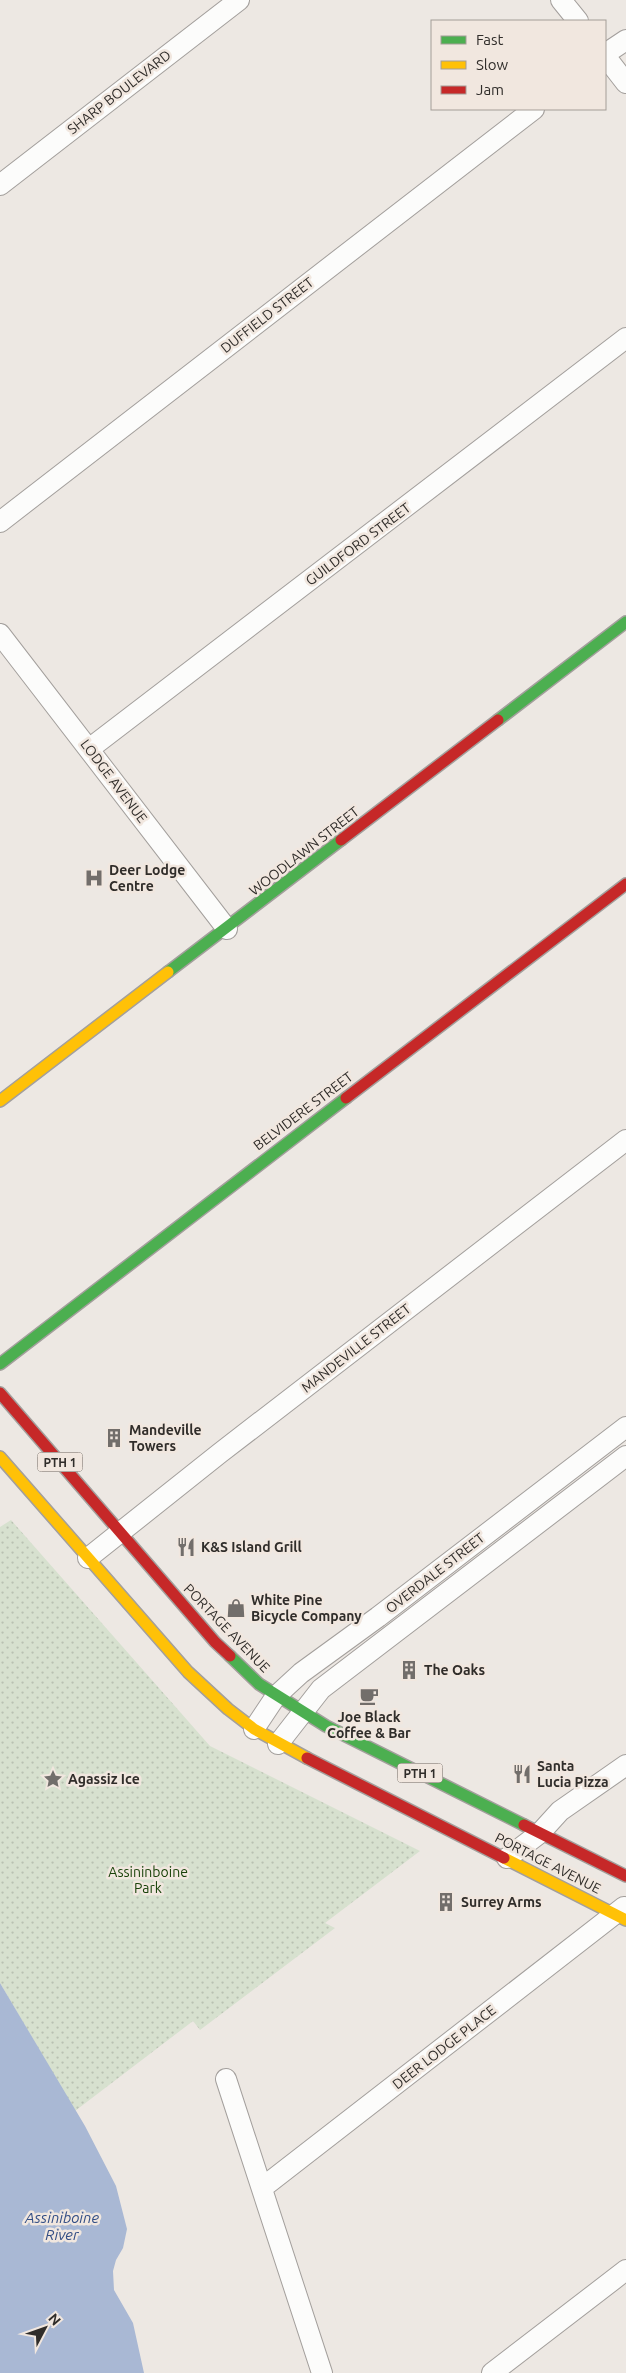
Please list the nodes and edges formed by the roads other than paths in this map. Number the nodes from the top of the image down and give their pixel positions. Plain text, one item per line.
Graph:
1 (239, 0) edge
2 (561, 0) edge
3 (577, 20) edge
4 (626, 40) edge
5 (606, 54) edge
6 (606, 56) edge
7 (626, 83) edge
8 (533, 110) edge
9 (0, 185) edge
10 (626, 338) edge
11 (0, 522) edge
12 (626, 622) edge
13 (0, 634) edge
14 (89, 749) junction
15 (626, 884) edge
16 (227, 929) junction
17 (0, 1102) edge
18 (626, 1140) edge
19 (0, 1364) edge
20 (0, 1393) edge
21 (626, 1427) edge
22 (626, 1456) edge
23 (0, 1457) edge
24 (120, 1531) junction
25 (88, 1558) junction
26 (276, 1696) junction
27 (301, 1712) junction
28 (254, 1729) junction
29 (278, 1744) junction
30 (626, 1765) edge
31 (540, 1833) junction
32 (507, 1858) junction
33 (626, 1876) edge
34 (622, 1913) edge
35 (226, 2079) dead end
36 (262, 2188) junction
37 (626, 2270) edge
38 (322, 2373) edge
39 (492, 2373) edge

1 - 9 street, SHARP BOULEVARD
2 - 3 street
4 - 5 street
6 - 7 street
8 - 11 street, DUFFIELD STREET
10 - 14 street, GUILDFORD STREET
12 - 16 main road, WOODLAWN STREET
13 - 14 street, LODGE AVENUE
14 - 16 street, LODGE AVENUE
15 - 19 main road, BELVIDERE STREET
16 - 17 main road, WOODLAWN STREET
18 - 24 street, MANDEVILLE STREET
20 - 24 main road, PORTAGE AVENUE / PTH 1
21 - 26 street, OVERDALE STREET
22 - 27 street, OVERDALE STREET
23 - 25 main road, PORTAGE AVENUE / PTH 1
24 - 25 street, MANDEVILLE STREET
24 - 26 main road, PORTAGE AVENUE / PTH 1
25 - 28 main road, PORTAGE AVENUE / PTH 1
26 - 27 main road, PORTAGE AVENUE / PTH 1
26 - 28 street, OVERDALE STREET
27 - 29 street, OVERDALE STREET
27 - 31 main road, PORTAGE AVENUE / PTH 1
28 - 29 main road, PORTAGE AVENUE / PTH 1
29 - 32 main road, PORTAGE AVENUE / PTH 1
30 - 31 street
31 - 32 street
31 - 33 main road, PORTAGE AVENUE / PTH 1
32 - 34 main road, PORTAGE AVENUE / PTH 1
34 - 36 street, DEER LODGE PLACE
35 - 36 street
36 - 38 street
37 - 39 street

